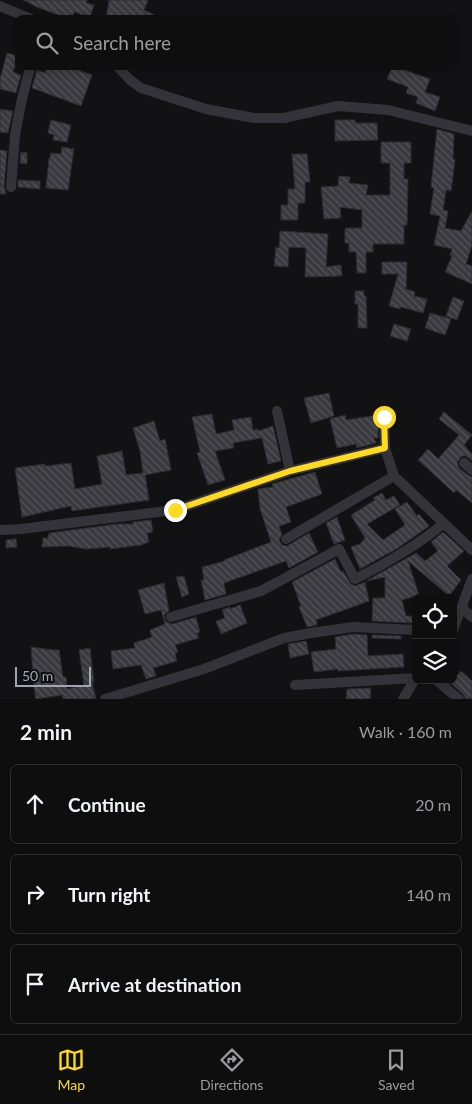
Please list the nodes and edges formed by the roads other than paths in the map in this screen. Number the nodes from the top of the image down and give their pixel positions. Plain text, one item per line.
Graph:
1 (0, 6) edge
2 (22, 15) edge
3 (29, 70) edge
4 (121, 70) edge
5 (472, 131) edge
6 (12, 187) dead end
7 (277, 411) dead end
8 (384, 417) dead end
9 (385, 448) junction
10 (464, 463) dead end
11 (472, 470) edge
12 (290, 471) junction
13 (394, 476) junction
14 (444, 523) junction
15 (0, 530) edge
16 (286, 539) dead end
17 (472, 550) edge
18 (472, 579) edge
19 (461, 607) junction
20 (171, 617) dead end
21 (472, 617) edge
22 (457, 618) edge
23 (412, 630) edge
24 (412, 678) edge
25 (412, 684) edge
26 (441, 684) edge
27 (295, 685) dead end
28 (105, 699) edge
29 (403, 699) edge
30 (459, 699) edge

1 - 2 street
3 - 6 street
4 - 5 street
7 - 12 street
8 - 9 street
9 - 12 street
9 - 13 street
10 - 11 street
12 - 15 street
13 - 14 street
13 - 16 street
14 - 17 street
14 - 20 street
18 - 19 street
19 - 21 street
19 - 22 street
23 - 28 street
24 - 27 street
25 - 29 street
26 - 30 street

